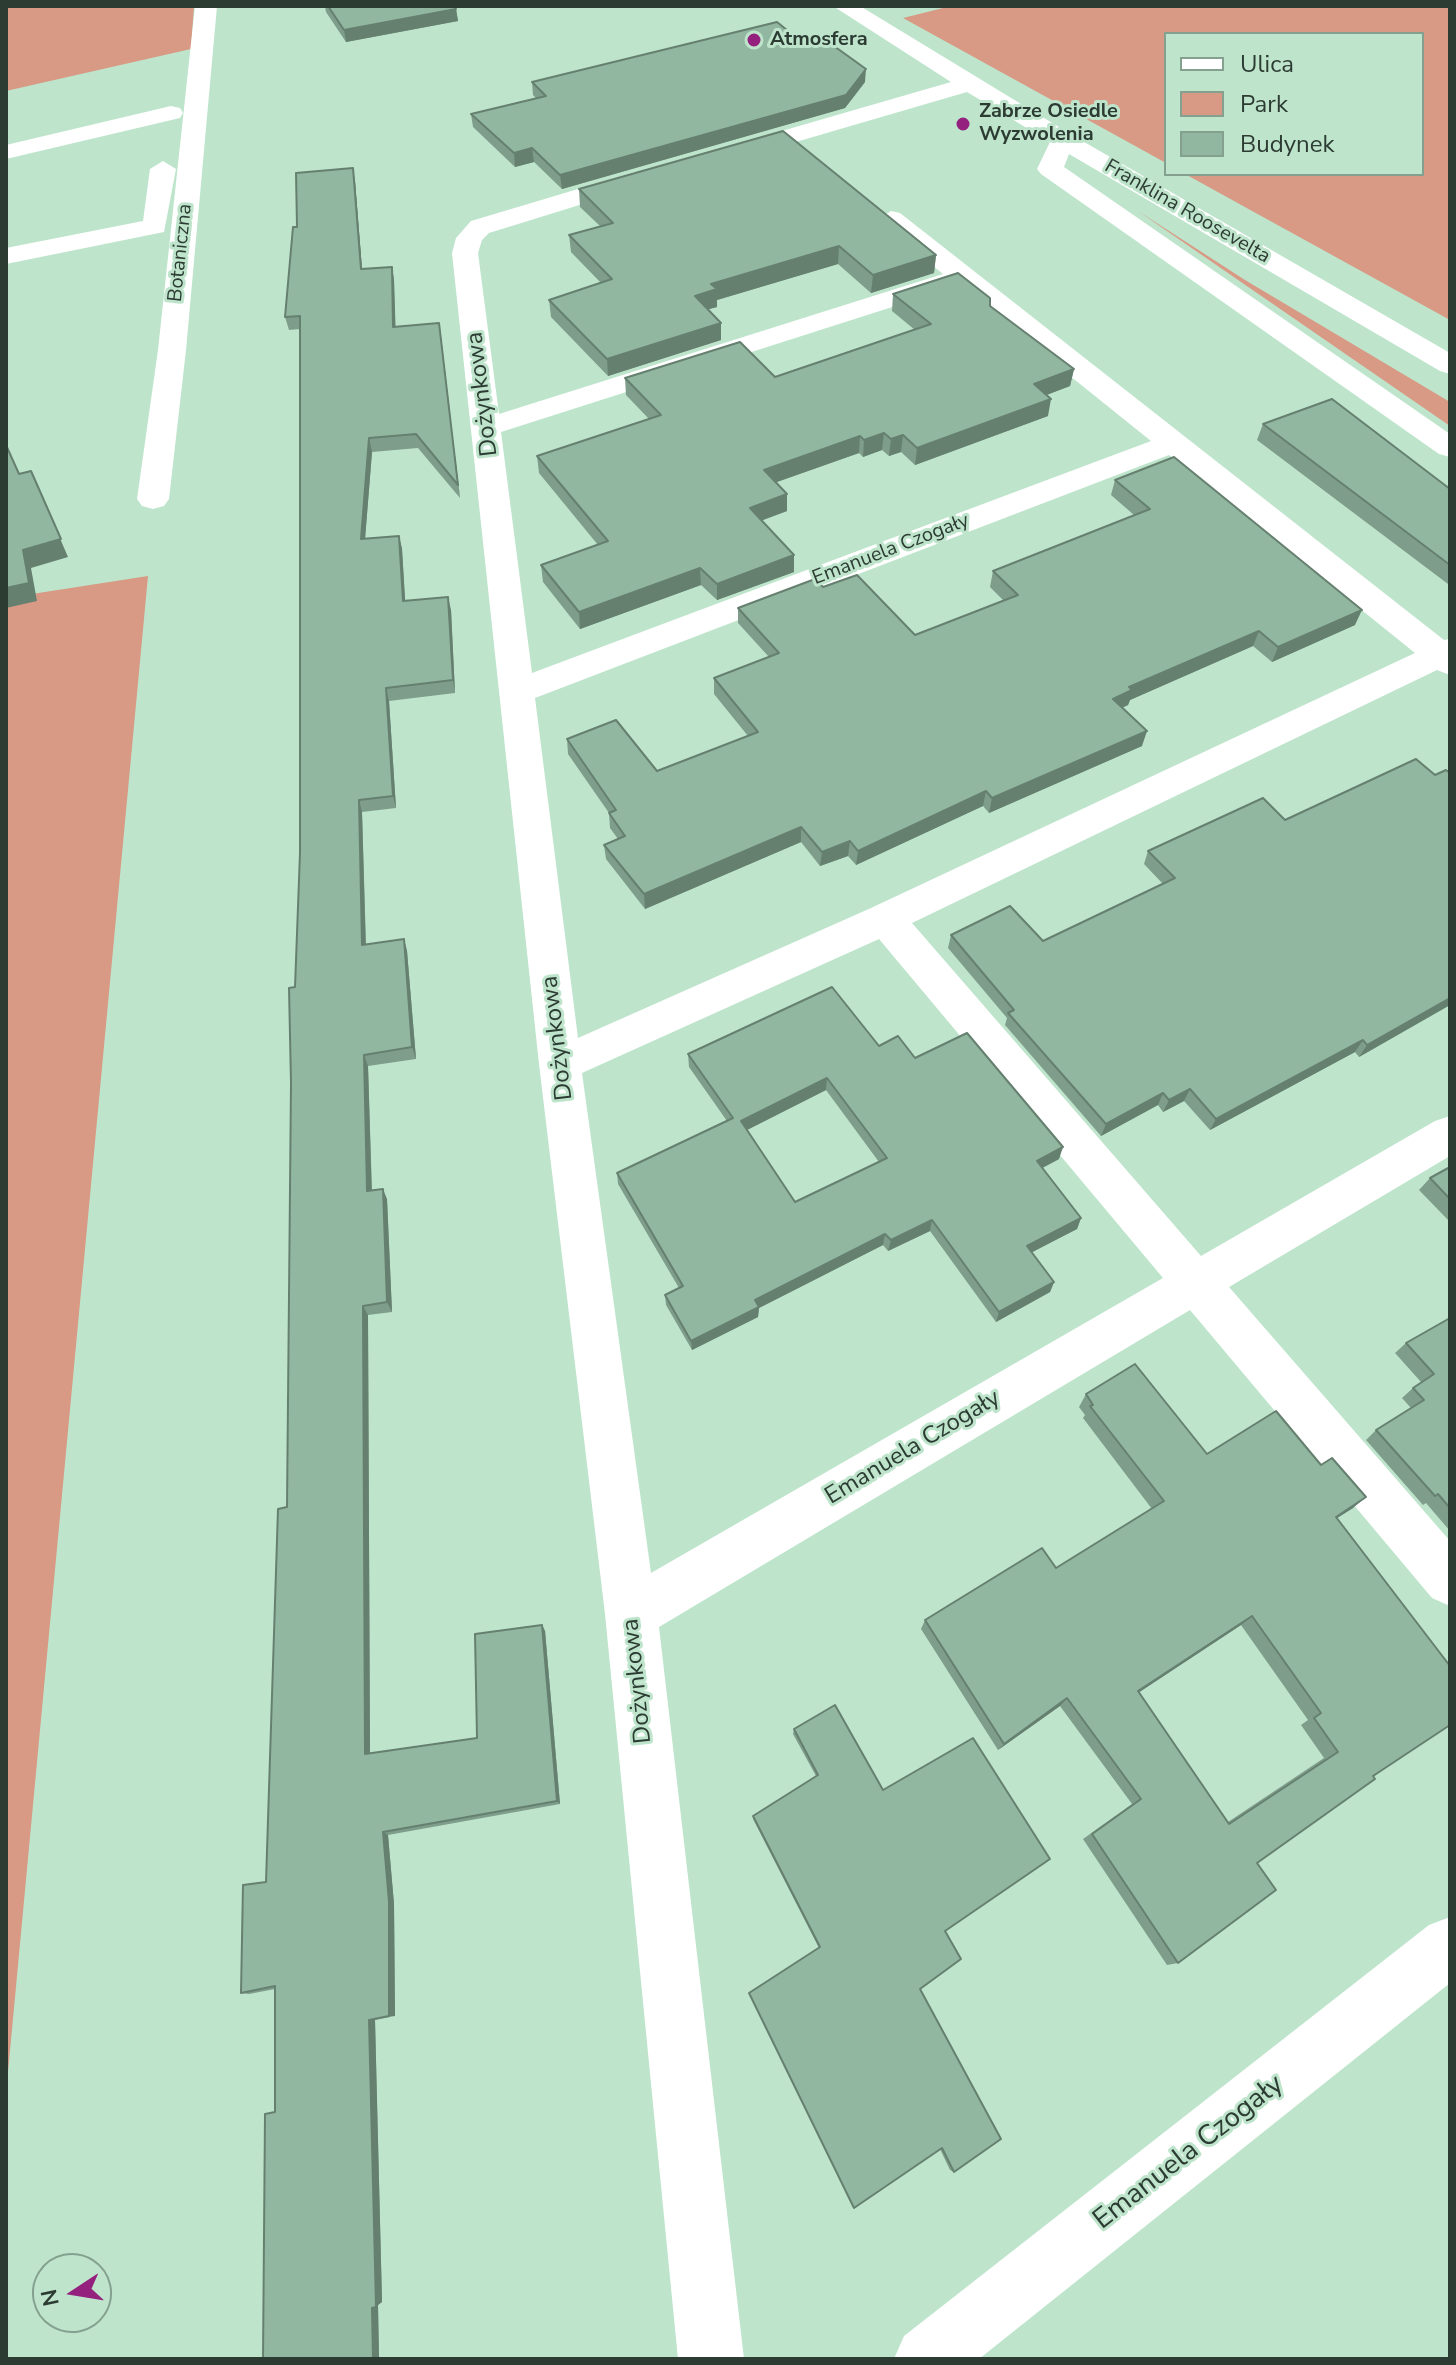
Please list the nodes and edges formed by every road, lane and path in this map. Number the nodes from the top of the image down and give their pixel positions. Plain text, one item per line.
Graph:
1 (206, 6) edge
2 (885, 8) dead end
3 (850, 11) edge
4 (199, 72) junction
5 (968, 84) junction
6 (171, 113) junction
7 (1063, 140) junction
8 (6, 152) edge
9 (863, 197) edge
10 (6, 256) edge
11 (961, 276) junction
12 (1450, 365) edge
13 (487, 427) junction
14 (1174, 443) junction
15 (1450, 448) edge
16 (153, 499) dead end
17 (1446, 656) edge
18 (519, 691) junction
19 (885, 919) junction
20 (560, 1064) junction
21 (1450, 1134) edge
22 (1196, 1281) junction
23 (1450, 1580) edge
24 (631, 1614) junction
25 (1450, 1946) edge
26 (711, 2359) edge
27 (927, 2359) edge

1 - 4 street, Botaniczna
2 - 3 street
3 - 5 street, Franklina Roosevelta
4 - 6 street
4 - 16 street, Botaniczna
5 - 7 street, Franklina Roosevelta
5 - 13 street, Dożynkowa
6 - 8 street
6 - 10 street
7 - 12 street, Franklina Roosevelta
7 - 15 street
9 - 11 street
11 - 13 street
11 - 14 street
13 - 18 street, Dożynkowa
14 - 17 street
14 - 18 street, Emanuela Czogały
17 - 19 street
18 - 20 street, Dożynkowa
19 - 20 street
19 - 22 street
20 - 24 street, Dożynkowa
21 - 22 street, Emanuela Czogały
22 - 23 street
22 - 24 street, Emanuela Czogały
24 - 26 street, Dożynkowa
25 - 27 street, Emanuela Czogały

